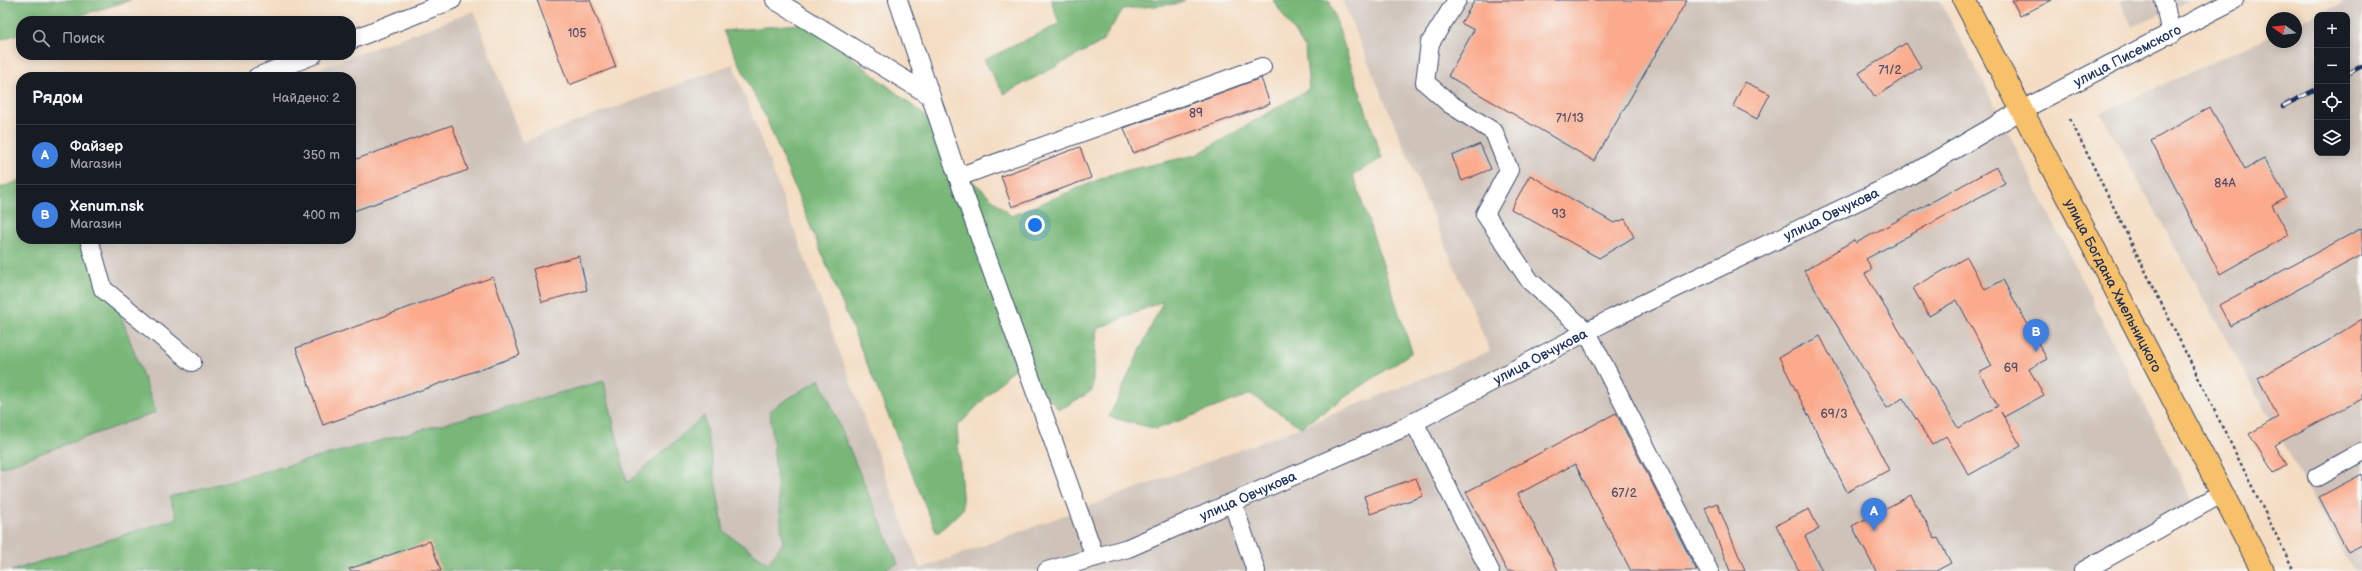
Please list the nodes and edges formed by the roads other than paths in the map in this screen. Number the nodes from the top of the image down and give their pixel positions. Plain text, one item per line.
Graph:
1 (452, 0) edge
2 (774, 0) edge
3 (898, 0) edge
4 (1457, 0) edge
5 (1964, 0) edge
6 (2164, 0) edge
7 (2234, 0) edge
8 (2171, 35) junction
9 (356, 38) edge
10 (300, 60) edge
11 (1262, 67) dead end
12 (270, 72) edge
13 (931, 96) junction
14 (2020, 112) junction
15 (958, 177) junction
16 (90, 244) edge
17 (1586, 332) junction
18 (192, 362) dead end
19 (1414, 422) junction
20 (2362, 452) edge
21 (2318, 477) dead end
22 (2223, 493) junction
23 (1233, 504) junction
24 (1095, 557) junction
25 (1047, 571) edge
26 (1256, 571) edge
27 (1490, 571) edge
28 (1709, 571) edge
29 (2083, 571) edge
30 (2263, 571) edge

1 - 9 street
2 - 13 street
3 - 13 street
4 - 17 street
5 - 14 highway, улица Богдана Хмельницкого
6 - 8 street
7 - 8 street, улица Писемского
8 - 14 street, улица Писемского
10 - 12 street
11 - 15 street
13 - 15 street
14 - 17 street, улица Овчукова
14 - 22 highway, улица Богдана Хмельницкого
15 - 24 street
16 - 18 street
17 - 19 street, улица Овчукова
17 - 28 street
19 - 23 street, улица Овчукова
19 - 27 street
20 - 21 street
22 - 29 street
22 - 30 highway, улица Богдана Хмельницкого
23 - 24 street, улица Овчукова
23 - 26 street
24 - 25 street, улица Овчукова

